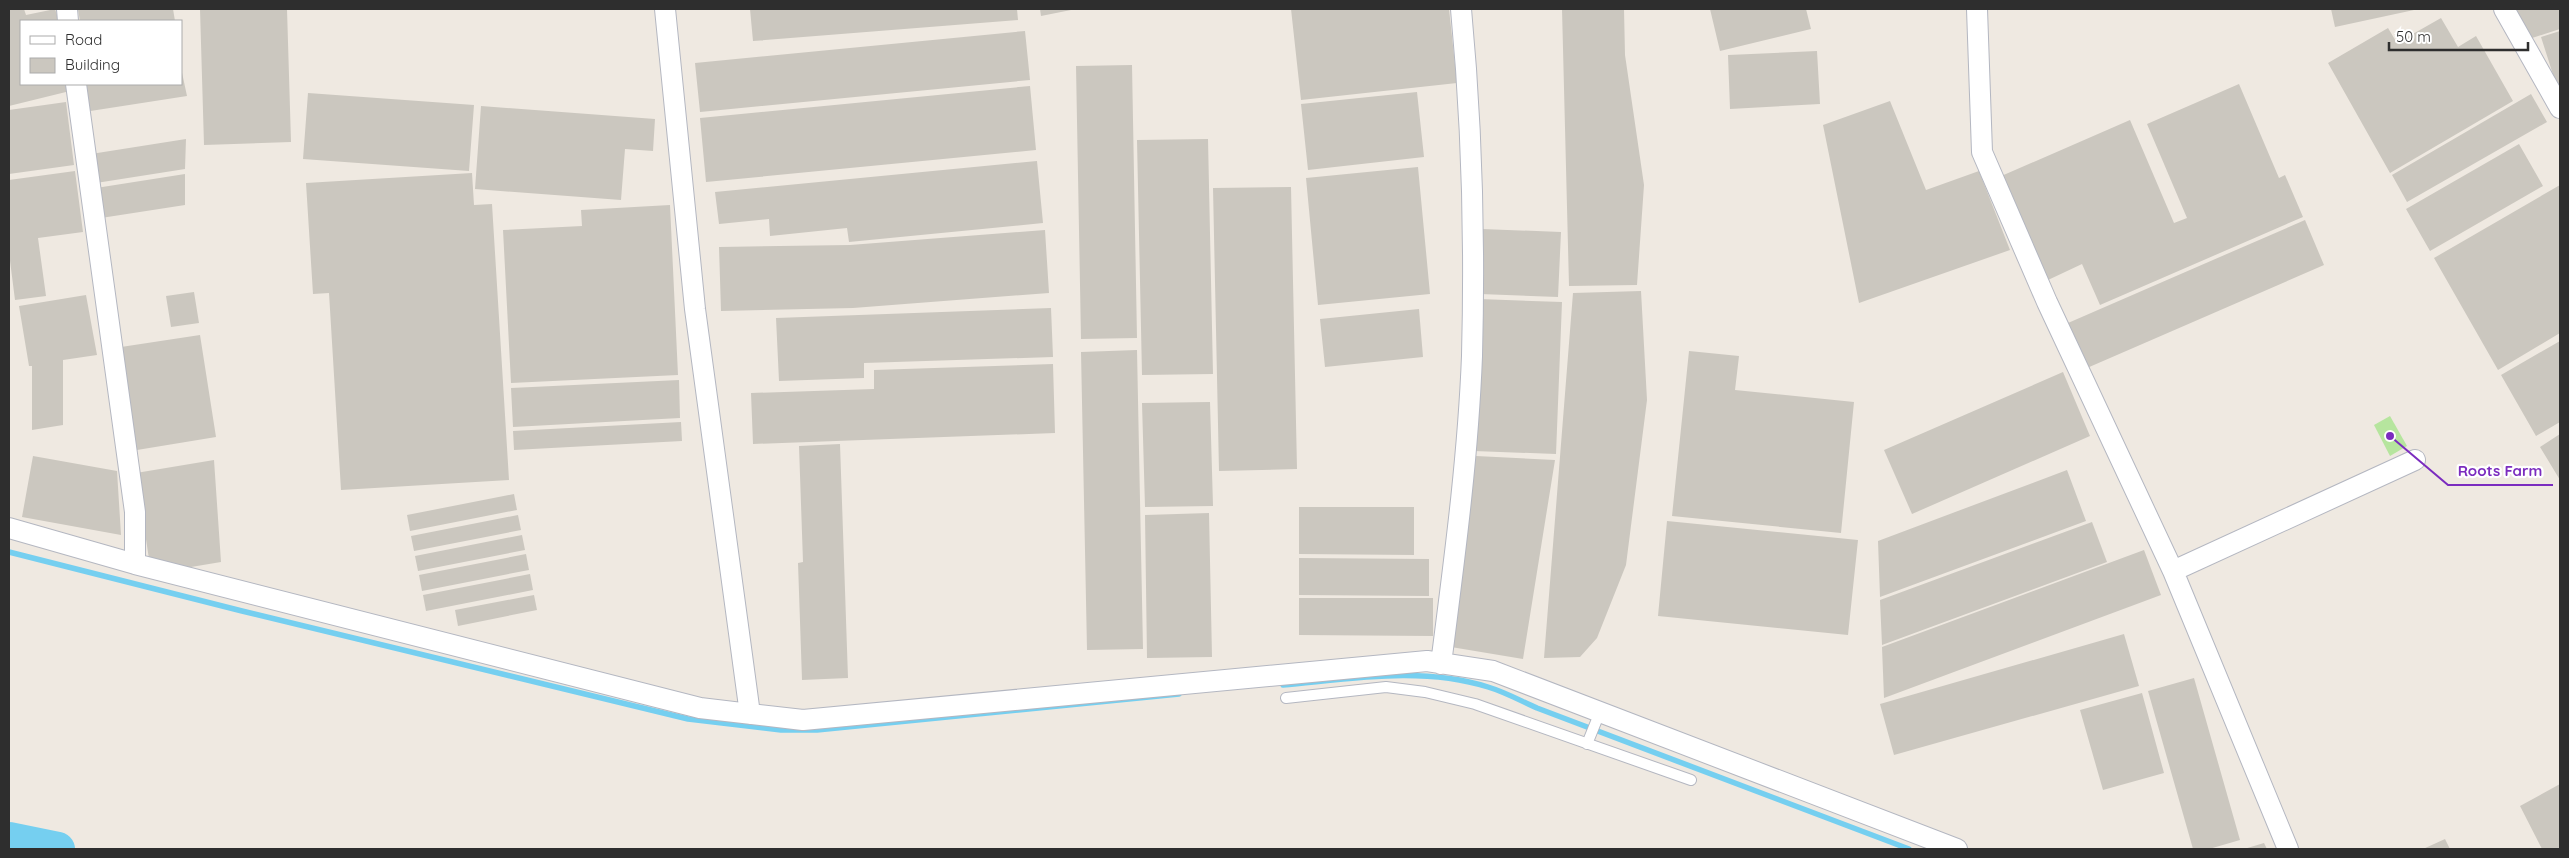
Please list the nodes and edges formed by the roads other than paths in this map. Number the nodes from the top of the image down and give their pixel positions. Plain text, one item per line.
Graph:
1 (665, 9) edge
2 (1461, 9) edge
3 (1977, 9) edge
4 (2504, 9) edge
5 (76, 85) edge
6 (2560, 108) edge
7 (2415, 460) dead end
8 (9, 528) edge
9 (135, 564) junction
10 (2173, 571) junction
11 (1441, 664) junction
12 (1286, 698) dead end
13 (1599, 713) junction
14 (750, 714) junction
15 (1589, 739) junction
16 (1691, 780) dead end
17 (1957, 849) edge
18 (2288, 849) edge

1 - 14 street
2 - 11 street
3 - 10 street
4 - 6 street
5 - 9 street
7 - 10 street
8 - 9 street
9 - 14 street
10 - 18 street
11 - 13 street
11 - 14 street
12 - 15 lane
13 - 15 lane
13 - 17 street
15 - 16 lane

